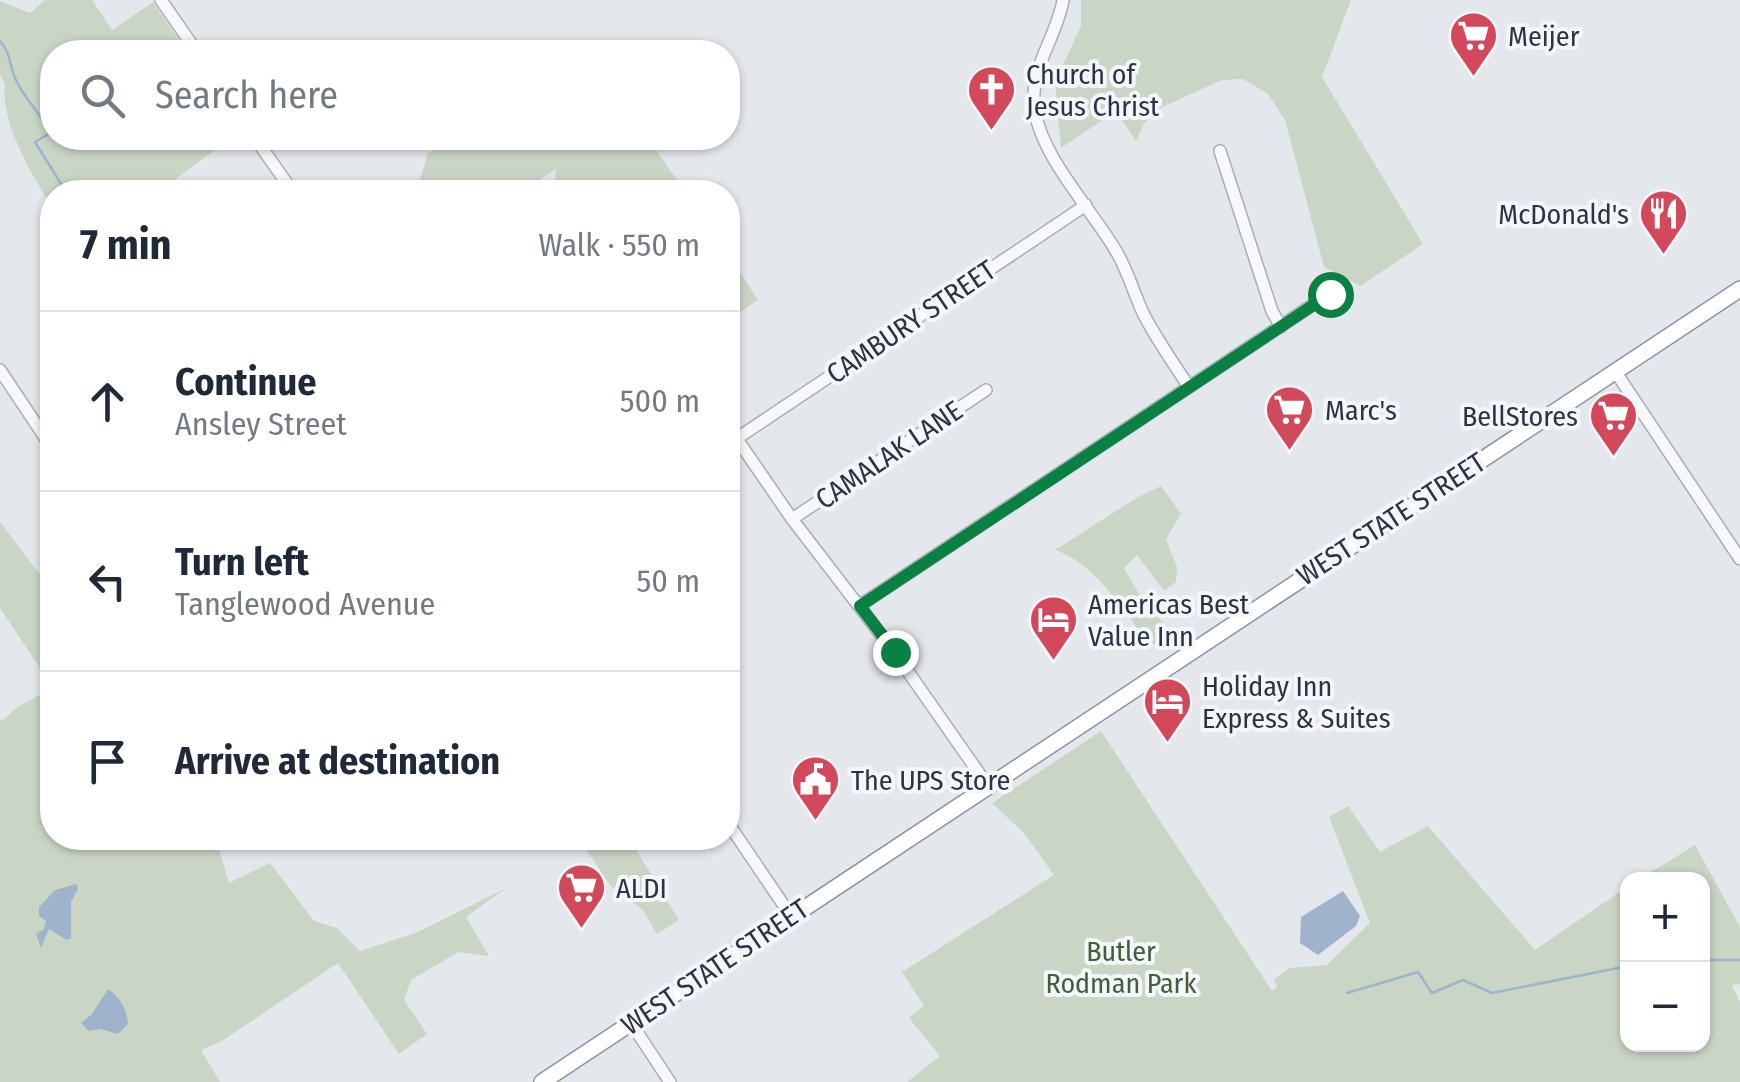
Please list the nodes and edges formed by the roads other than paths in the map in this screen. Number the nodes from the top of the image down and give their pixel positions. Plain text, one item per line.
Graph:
1 (160, 0) edge
2 (1062, 0) edge
3 (188, 40) edge
4 (263, 150) edge
5 (1220, 151) dead end
6 (285, 180) edge
7 (1086, 206) junction
8 (1740, 289) edge
9 (1330, 294) dead end
10 (1281, 327) junction
11 (0, 370) edge
12 (1615, 371) junction
13 (1190, 388) junction
14 (986, 390) dead end
15 (40, 430) edge
16 (740, 435) edge
17 (740, 444) edge
18 (792, 519) junction
19 (1740, 559) edge
20 (860, 606) junction
21 (988, 786) junction
22 (740, 840) edge
23 (791, 916) junction
24 (631, 1023) junction
25 (542, 1082) edge
26 (670, 1082) edge

1 - 3 street
2 - 7 street
4 - 6 street
5 - 10 street
7 - 13 street
7 - 16 street, CAMBURY STREET
8 - 12 highway, WEST STATE STREET
9 - 10 street
10 - 13 street
11 - 15 street
12 - 19 street
12 - 21 highway, WEST STATE STREET
13 - 20 street
14 - 18 street, CAMALAK LANE
17 - 18 street
18 - 20 street
20 - 21 street
21 - 23 highway, WEST STATE STREET
22 - 23 street
23 - 24 highway, WEST STATE STREET
24 - 25 highway, WEST STATE STREET
24 - 26 street

